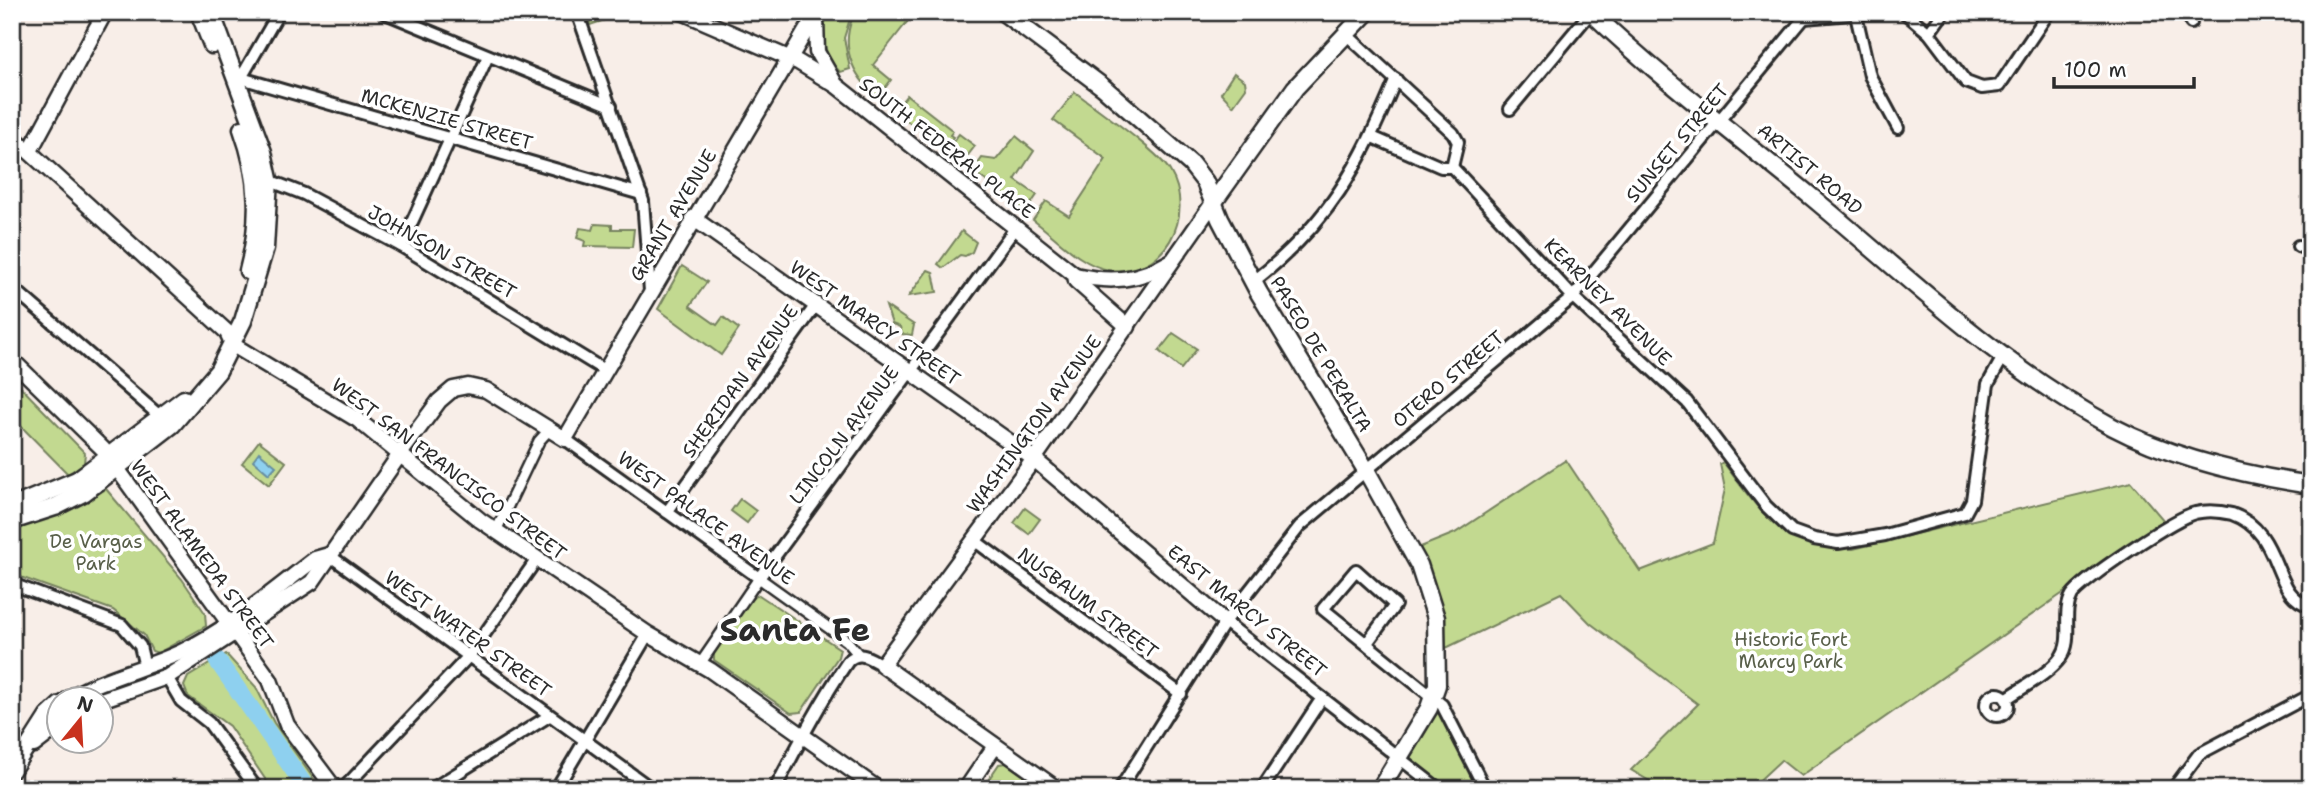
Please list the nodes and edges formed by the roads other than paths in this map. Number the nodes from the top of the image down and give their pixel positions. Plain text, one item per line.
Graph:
1 (105, 12) edge
2 (199, 12) edge
3 (211, 12) edge
4 (279, 12) edge
5 (383, 12) edge
6 (577, 12) edge
7 (682, 12) edge
8 (817, 12) edge
9 (1003, 12) edge
10 (1367, 12) edge
11 (1591, 12) edge
12 (1875, 12) edge
13 (1904, 12) edge
14 (1944, 12) edge
15 (2049, 12) edge
16 (1803, 14) edge
17 (1856, 15) junction
18 (1345, 33) junction
19 (1929, 33) junction
20 (488, 57) junction
21 (790, 58) junction
22 (1396, 79) junction
23 (235, 81) junction
24 (836, 86) junction
25 (611, 106) junction
26 (1510, 109) dead end
27 (1718, 120) junction
28 (1898, 128) dead end
29 (12, 136) edge
30 (1372, 137) junction
31 (450, 138) junction
32 (30, 151) junction
33 (1452, 167) junction
34 (263, 178) junction
35 (642, 194) junction
36 (1213, 203) junction
37 (693, 218) junction
38 (1016, 227) junction
39 (401, 246) junction
40 (2298, 246) dead end
41 (2311, 250) edge
42 (1174, 260) junction
43 (1075, 275) junction
44 (1253, 282) junction
45 (12, 287) edge
46 (650, 291) junction
47 (1573, 297) junction
48 (816, 305) junction
49 (1128, 327) junction
50 (230, 338) junction
51 (2003, 357) junction
52 (12, 360) edge
53 (604, 370) junction
54 (913, 373) junction
55 (162, 418) junction
56 (549, 430) junction
57 (565, 439) junction
58 (400, 456) junction
59 (1034, 459) junction
60 (112, 463) junction
61 (1366, 470) junction
62 (88, 481) junction
63 (2311, 485) edge
64 (12, 507) edge
65 (667, 512) junction
66 (12, 521) edge
67 (496, 531) junction
68 (974, 540) junction
69 (329, 555) junction
70 (537, 559) junction
71 (759, 578) junction
72 (12, 584) edge
73 (2311, 606) edge
74 (1225, 622) junction
75 (232, 628) junction
76 (648, 634) junction
77 (1367, 643) junction
78 (199, 651) junction
79 (858, 654) junction
80 (469, 656) junction
81 (699, 664) junction
82 (881, 665) junction
83 (145, 667) junction
84 (167, 677) junction
85 (91, 686) edge
86 (116, 694) edge
87 (1181, 694) junction
88 (2311, 695) edge
89 (1435, 696) junction
90 (1322, 698) junction
91 (2006, 699) dead end
92 (549, 716) junction
93 (46, 718) edge
94 (803, 735) junction
95 (46, 736) edge
96 (12, 740) edge
97 (586, 740) junction
98 (995, 746) junction
99 (27, 750) junction
100 (1397, 756) junction
101 (12, 771) edge
102 (257, 789) edge
103 (335, 789) edge
104 (343, 789) edge
105 (432, 789) edge
106 (556, 789) edge
107 (652, 789) edge
108 (775, 789) edge
109 (878, 789) edge
110 (966, 789) edge
111 (1057, 789) edge
112 (1120, 789) edge
113 (1262, 789) edge
114 (1380, 789) edge
115 (1439, 789) edge
116 (1485, 789) edge
117 (2173, 789) edge

1 - 32 street
2 - 23 main road
3 - 23 main road
4 - 23 street
5 - 20 street
6 - 25 street
7 - 21 street, SOUTH FEDERAL PLACE
8 - 21 street, GRANT AVENUE
8 - 24 street
9 - 36 main road, PASEO DE PERALTA
10 - 18 main road
11 - 26 street
11 - 27 main road, ARTIST ROAD
12 - 17 street
13 - 19 street
14 - 19 street
15 - 19 street
16 - 17 street
16 - 27 street, SUNSET STREET
17 - 28 street
18 - 22 street
18 - 36 main road
20 - 25 street
20 - 31 street
21 - 24 street, SOUTH FEDERAL PLACE
21 - 37 street, GRANT AVENUE
22 - 30 street
22 - 33 street
23 - 31 street, MCKENZIE STREET
23 - 34 main road
24 - 38 street, SOUTH FEDERAL PLACE
25 - 35 street
27 - 47 street, SUNSET STREET
27 - 51 main road, ARTIST ROAD
29 - 32 street, WEST SAN FRANCISCO STREET
30 - 33 street
30 - 44 street
31 - 35 street, MCKENZIE STREET
31 - 39 street
32 - 50 street, WEST SAN FRANCISCO STREET
33 - 47 street, KEARNEY AVENUE
34 - 39 street, JOHNSON STREET
34 - 50 main road
35 - 46 street
36 - 42 street, WASHINGTON AVENUE
36 - 44 main road, PASEO DE PERALTA
37 - 46 street, GRANT AVENUE
37 - 48 street, WEST MARCY STREET
38 - 43 street, SOUTH FEDERAL PLACE
38 - 54 street, LINCOLN AVENUE
39 - 53 street, JOHNSON STREET
40 - 41 street
42 - 43 street
42 - 49 street, WASHINGTON AVENUE
43 - 49 street, SOUTH FEDERAL PLACE
44 - 61 main road, PASEO DE PERALTA
45 - 55 street
46 - 53 street, GRANT AVENUE
47 - 51 street, KEARNEY AVENUE
47 - 61 street, OTERO STREET
48 - 54 street, WEST MARCY STREET
48 - 65 street, SHERIDAN AVENUE
49 - 59 street, WASHINGTON AVENUE
50 - 55 main road
50 - 58 street, WEST SAN FRANCISCO STREET
50 - 60 main road
51 - 63 main road, ARTIST ROAD
52 - 60 street, WEST ALAMEDA STREET
53 - 57 street, GRANT AVENUE
54 - 59 street, WEST MARCY STREET
54 - 71 street, LINCOLN AVENUE
55 - 60 main road
56 - 57 street
56 - 58 street
56 - 67 street
57 - 65 street, WEST PALACE AVENUE
58 - 67 street, WEST SAN FRANCISCO STREET
58 - 69 street
59 - 68 street, WASHINGTON AVENUE
59 - 74 street, EAST MARCY STREET
60 - 62 main road
60 - 75 street, WEST ALAMEDA STREET
61 - 74 street, OTERO STREET
61 - 89 main road, PASEO DE PERALTA
62 - 64 main road
62 - 66 main road
65 - 71 street, WEST PALACE AVENUE
67 - 70 street, WEST SAN FRANCISCO STREET
68 - 82 street, WASHINGTON AVENUE
68 - 87 street, NUSBAUM STREET
69 - 75 street
69 - 80 street, WEST WATER STREET
70 - 76 street, WEST SAN FRANCISCO STREET
70 - 80 street
71 - 79 street, WEST PALACE AVENUE
71 - 81 street, LINCOLN AVENUE
72 - 83 street
73 - 91 street
74 - 87 street, OTERO STREET
74 - 90 street, EAST MARCY STREET
75 - 78 street
75 - 103 street, WEST ALAMEDA STREET
76 - 81 street, WEST SAN FRANCISCO STREET
76 - 97 street
77 - 77 street
77 - 89 street
78 - 83 street
78 - 84 street
79 - 82 street
79 - 94 street
80 - 92 street, WEST WATER STREET
80 - 104 street
81 - 94 street, WEST SAN FRANCISCO STREET
82 - 98 street
83 - 85 street
84 - 86 street
84 - 102 street
87 - 112 street, OTERO STREET
88 - 117 street
89 - 100 main road, PASEO DE PERALTA
89 - 116 street
90 - 100 street, EAST MARCY STREET
90 - 113 street
92 - 97 street, WEST WATER STREET
92 - 105 street
93 - 99 street
94 - 108 street
94 - 109 street, WEST SAN FRANCISCO STREET
95 - 99 street
96 - 99 street
97 - 106 street
97 - 107 street, WEST WATER STREET
98 - 110 street
98 - 111 street
99 - 101 street
100 - 114 main road, PASEO DE PERALTA
100 - 115 street, EAST MARCY STREET

